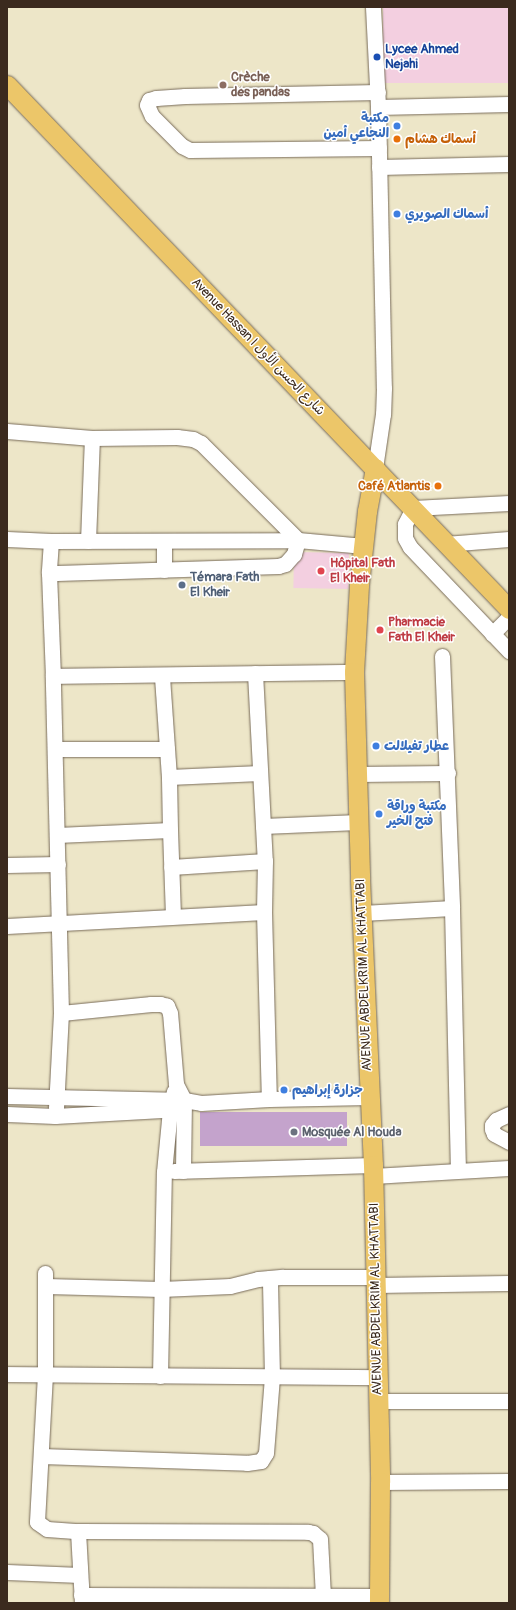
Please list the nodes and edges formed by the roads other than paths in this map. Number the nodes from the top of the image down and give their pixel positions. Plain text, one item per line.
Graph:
1 (373, 7) edge
2 (7, 85) edge
3 (378, 92) junction
4 (509, 104) edge
5 (378, 107) junction
6 (379, 148) junction
7 (509, 164) edge
8 (379, 166) junction
9 (7, 431) edge
10 (92, 438) junction
11 (375, 468) junction
12 (509, 502) edge
13 (413, 508) junction
14 (7, 539) edge
15 (509, 539) edge
16 (298, 540) junction
17 (51, 541) junction
18 (88, 541) junction
19 (164, 541) junction
20 (445, 544) junction
21 (364, 546) junction
22 (164, 570) junction
23 (49, 573) junction
24 (509, 609) edge
25 (509, 617) edge
26 (492, 634) junction
27 (509, 651) edge
28 (442, 656) dead end
29 (354, 672) junction
30 (255, 673) junction
31 (53, 676) junction
32 (162, 676) junction
33 (55, 749) junction
34 (167, 749) junction
35 (260, 773) junction
36 (448, 773) junction
37 (358, 774) junction
38 (169, 777) junction
39 (358, 822) junction
40 (263, 826) junction
41 (170, 830) junction
42 (57, 835) junction
43 (265, 861) junction
44 (58, 864) junction
45 (7, 865) edge
46 (171, 867) junction
47 (452, 908) junction
48 (264, 912) junction
49 (362, 913) junction
50 (173, 916) junction
51 (60, 923) junction
52 (7, 926) edge
53 (61, 1013) junction
54 (7, 1096) edge
55 (369, 1097) junction
56 (56, 1098) junction
57 (269, 1099) junction
58 (177, 1105) junction
59 (7, 1114) edge
60 (509, 1114) edge
61 (55, 1116) junction
62 (509, 1142) edge
63 (509, 1168) edge
64 (458, 1170) junction
65 (183, 1171) junction
66 (373, 1171) junction
67 (164, 1172) junction
68 (270, 1278) junction
69 (376, 1281) junction
70 (509, 1283) edge
71 (161, 1289) junction
72 (7, 1374) edge
73 (45, 1374) junction
74 (160, 1376) junction
75 (272, 1377) junction
76 (378, 1378) junction
77 (378, 1401) junction
78 (509, 1401) edge
79 (41, 1456) junction
80 (509, 1481) edge
81 (380, 1482) junction
82 (78, 1531) junction
83 (7, 1572) edge
84 (80, 1575) junction
85 (323, 1596) junction
86 (82, 1599) edge
87 (379, 1600) edge

1 - 3 street
2 - 11 main road, Avenue Hassan I شارع الحسن الأول
3 - 5 street
3 - 6 street
4 - 5 street
5 - 6 street
6 - 8 street
7 - 8 street
8 - 11 street
9 - 10 street
10 - 16 street
10 - 18 street
11 - 13 main road, Avenue Hassan I شارع الحسن الأول
11 - 21 main road, AVENUE ABDELKRIM AL KHATTABI
12 - 13 street
13 - 20 main road, Avenue Hassan I شارع الحسن الأول
13 - 26 street
14 - 17 street
15 - 20 street
16 - 19 street
16 - 21 street
16 - 22 street
17 - 18 street
17 - 23 street
18 - 19 street
19 - 22 street
20 - 24 main road, Avenue Hassan I شارع الحسن الأول
21 - 29 main road, AVENUE ABDELKRIM AL KHATTABI
22 - 23 street
23 - 31 street
25 - 26 street
26 - 27 street
28 - 36 street
29 - 30 street
29 - 37 main road, AVENUE ABDELKRIM AL KHATTABI
30 - 32 street
30 - 35 street
31 - 32 street
31 - 33 street
32 - 34 street
33 - 34 street
33 - 42 street
34 - 38 street
35 - 38 street
35 - 40 street
36 - 37 street
36 - 47 street
37 - 39 main road, AVENUE ABDELKRIM AL KHATTABI
38 - 41 street
39 - 40 street
39 - 49 main road, AVENUE ABDELKRIM AL KHATTABI
40 - 43 street
41 - 42 street
41 - 46 street
42 - 44 street
43 - 46 street
43 - 48 street
44 - 45 street
44 - 51 street
46 - 50 street
47 - 49 street
47 - 64 street
48 - 50 street
48 - 57 street
49 - 55 main road, AVENUE ABDELKRIM AL KHATTABI
50 - 51 street
51 - 52 street
51 - 53 street
53 - 56 street
53 - 58 street
54 - 56 street
55 - 57 street
55 - 66 main road, AVENUE ABDELKRIM AL KHATTABI
56 - 58 street
56 - 61 street
57 - 58 street
58 - 61 street
58 - 65 street
58 - 67 street
59 - 61 street
60 - 62 street
63 - 64 street
64 - 66 street
65 - 66 street
65 - 67 street
66 - 69 main road, AVENUE ABDELKRIM AL KHATTABI
67 - 71 street
68 - 69 street
68 - 71 street
68 - 75 street
69 - 70 street
69 - 76 main road, AVENUE ABDELKRIM AL KHATTABI
71 - 73 street
71 - 74 street
72 - 73 street
73 - 74 street
73 - 79 street
74 - 75 street
75 - 76 street
75 - 79 street
76 - 77 main road, AVENUE ABDELKRIM AL KHATTABI
77 - 78 street
77 - 81 main road, AVENUE ABDELKRIM AL KHATTABI
79 - 82 street
80 - 81 street
81 - 87 main road, AVENUE ABDELKRIM AL KHATTABI
82 - 84 street
82 - 85 street
83 - 84 street
84 - 86 street
85 - 86 street
85 - 87 street

